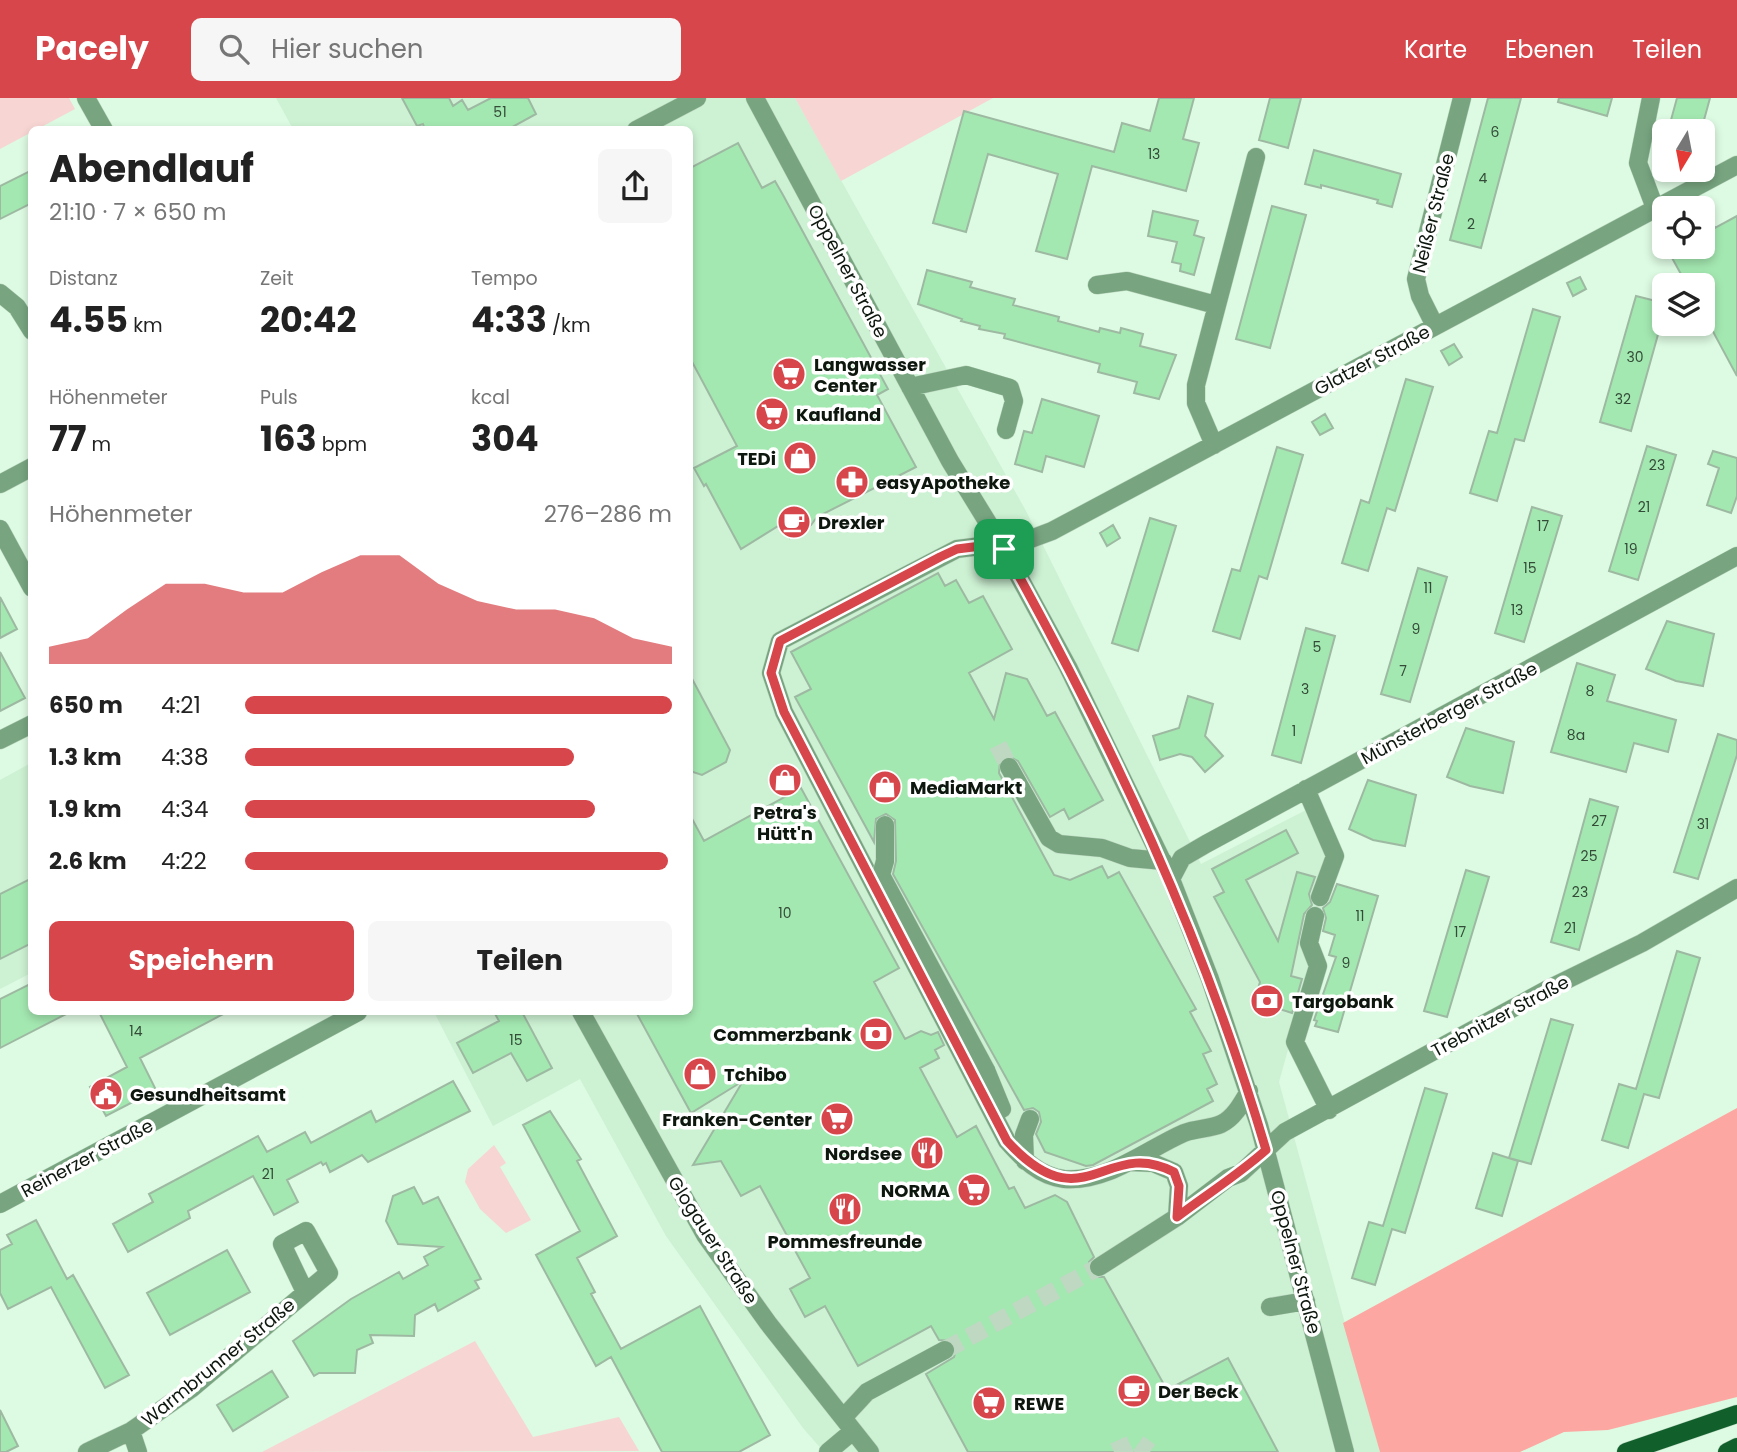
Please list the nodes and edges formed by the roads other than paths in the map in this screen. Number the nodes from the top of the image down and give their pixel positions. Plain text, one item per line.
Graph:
1 (86, 98) edge
2 (697, 98) edge
3 (755, 98) edge
4 (1462, 98) edge
5 (1651, 98) edge
6 (102, 126) edge
7 (644, 126) edge
8 (1256, 157) dead end
9 (1737, 165) edge
10 (1678, 196) edge
11 (1652, 200) edge
12 (1652, 210) edge
13 (1097, 285) dead end
14 (0, 293) edge
15 (1216, 305) junction
16 (28, 325) edge
17 (1435, 326) junction
18 (910, 387) junction
19 (1006, 430) dead end
20 (1214, 445) junction
21 (28, 469) edge
22 (0, 484) edge
23 (0, 529) edge
24 (1004, 549) junction
25 (1737, 556) edge
26 (28, 581) edge
27 (28, 726) edge
28 (0, 740) edge
29 (1009, 767) tunnel mouth
30 (1306, 789) junction
31 (886, 825) dead end
32 (1163, 861) junction
33 (863, 864) junction
34 (889, 868) junction
35 (1171, 879) junction
36 (1737, 888) edge
37 (1321, 897) dead end
38 (1314, 916) dead end
39 (352, 1015) edge
40 (583, 1015) edge
41 (1248, 1091) junction
42 (1329, 1110) junction
43 (1030, 1119) dead end
44 (1007, 1141) junction
45 (1266, 1150) junction
46 (1026, 1161) junction
47 (1126, 1162) junction
48 (0, 1204) edge
49 (1177, 1217) junction
50 (1099, 1268) tunnel mouth
51 (305, 1292) dead end
52 (1306, 1301) junction
53 (1270, 1307) dead end
54 (945, 1350) tunnel mouth
55 (1737, 1414) edge
56 (848, 1424) junction
57 (131, 1431) junction
58 (87, 1452) edge
59 (138, 1452) edge
60 (828, 1452) edge
61 (870, 1452) edge
62 (1345, 1452) edge
63 (1626, 1452) edge

1 - 6 street
2 - 7 street
3 - 18 street, Oppelner Straße
4 - 17 street, Neißer Straße
5 - 11 street
8 - 15 street
9 - 10 street, Glatzer Straße
12 - 17 street, Glatzer Straße
13 - 15 street
14 - 16 street
15 - 20 street
17 - 20 street, Glatzer Straße
18 - 19 street
18 - 24 street, Oppelner Straße
20 - 24 street, Glatzer Straße
21 - 22 street
23 - 26 street
24 - 32 street, Oppelner Straße
24 - 33 street
25 - 30 street, Münsterberger Straße
27 - 28 street
29 - 32 street
30 - 35 street, Münsterberger Straße
30 - 37 street
31 - 34 street
32 - 35 street, Oppelner Straße
33 - 34 street
33 - 44 street
34 - 44 street, bridge
35 - 41 street, Oppelner Straße
36 - 42 street, Trebnitzer Straße
38 - 42 street
39 - 48 street, Reinerzer Straße
40 - 56 street, Glogauer Straße
41 - 45 street, Oppelner Straße
41 - 47 street
42 - 45 street, Trebnitzer Straße
43 - 46 street
44 - 46 street
45 - 49 street, Trebnitzer Straße
45 - 52 street, Oppelner Straße
46 - 47 street
47 - 49 street
49 - 50 street, Trebnitzer Straße
51 - 57 street, Warmbrunner Straße
52 - 53 street
52 - 62 street, Oppelner Straße
54 - 56 street
55 - 63 main road
56 - 60 street
56 - 61 street, Glogauer Straße
57 - 58 street, Warmbrunner Straße
57 - 59 street, Warmbrunner Straße

